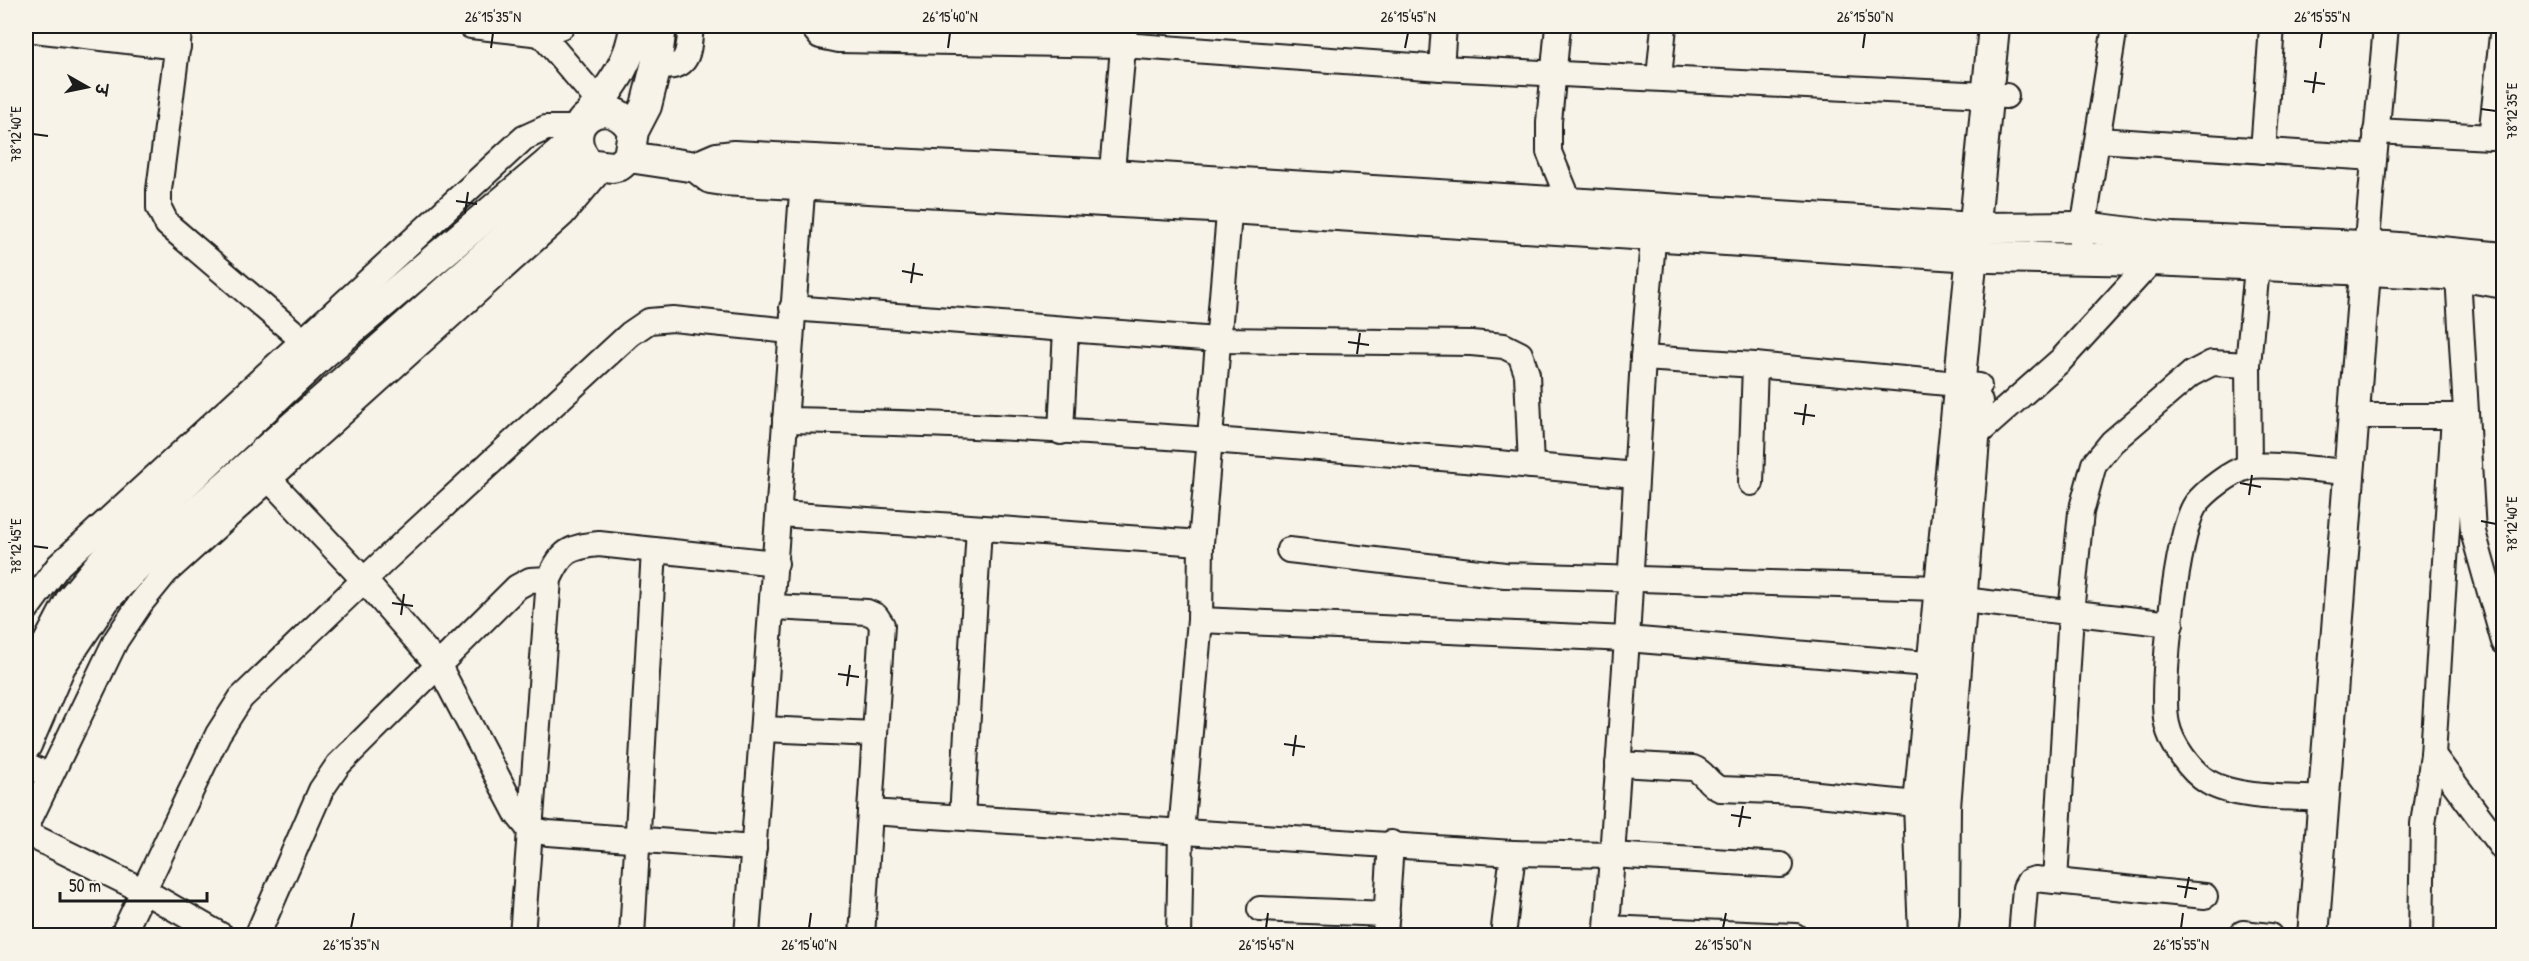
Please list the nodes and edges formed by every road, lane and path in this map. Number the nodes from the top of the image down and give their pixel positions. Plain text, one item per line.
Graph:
1 (471, 26) edge
2 (635, 26) edge
3 (661, 26) edge
4 (691, 26) edge
5 (812, 26) edge
6 (1444, 26) edge
7 (1558, 26) edge
8 (1664, 26) edge
9 (1994, 26) edge
10 (2014, 26) edge
11 (2115, 26) edge
12 (2272, 26) edge
13 (2386, 26) edge
14 (2503, 26) edge
15 (26, 29) edge
16 (552, 30) edge
17 (1124, 35) edge
18 (179, 36) edge
19 (656, 66) junction
20 (1441, 68) junction
21 (1553, 73) junction
22 (1659, 78) junction
23 (1997, 96) junction
24 (2376, 131) junction
25 (605, 135) junction
26 (2497, 136) edge
27 (2098, 140) junction
28 (2263, 151) junction
29 (2374, 158) junction
30 (685, 166) junction
31 (804, 171) junction
32 (1111, 188) junction
33 (1230, 195) junction
34 (1570, 203) junction
35 (1655, 222) junction
36 (2083, 227) junction
37 (2172, 238) junction
38 (1982, 242) junction
39 (2504, 258) edge
40 (2366, 259) junction
41 (2078, 260) junction
42 (2153, 260) junction
43 (2257, 267) junction
44 (2458, 275) junction
45 (2504, 284) edge
46 (791, 319) junction
47 (1066, 329) junction
48 (1218, 340) junction
49 (312, 347) junction
50 (1643, 358) junction
51 (1755, 365) junction
52 (2248, 365) junction
53 (1969, 385) junction
54 (2354, 416) junction
55 (2460, 416) junction
56 (785, 420) junction
57 (1061, 432) junction
58 (1975, 436) junction
59 (1209, 440) junction
60 (1952, 457) junction
61 (1531, 466) junction
62 (2249, 467) junction
63 (2348, 472) junction
64 (1636, 475) junction
65 (269, 479) junction
66 (1751, 483) dead end
67 (780, 514) junction
68 (979, 528) junction
69 (1201, 543) junction
70 (654, 550) junction
71 (1289, 550) dead end
72 (777, 562) junction
73 (549, 579) junction
74 (1629, 579) junction
75 (364, 580) junction
76 (1951, 594) junction
77 (774, 607) junction
78 (26, 610) edge
79 (2071, 613) junction
80 (1200, 620) junction
81 (2171, 624) junction
82 (1627, 639) junction
83 (2504, 642) edge
84 (42, 655) edge
85 (1944, 665) junction
86 (440, 666) junction
87 (26, 686) edge
88 (763, 729) junction
89 (876, 734) junction
90 (26, 745) edge
91 (2433, 755) junction
92 (1618, 764) junction
93 (26, 765) edge
94 (49, 775) junction
95 (2325, 799) junction
96 (1932, 806) junction
97 (870, 812) junction
98 (962, 817) junction
99 (26, 827) edge
100 (528, 829) junction
101 (1181, 832) junction
102 (26, 833) edge
103 (639, 839) junction
104 (1391, 843) junction
105 (754, 848) junction
106 (2504, 850) edge
107 (1513, 853) junction
108 (1610, 855) junction
109 (1781, 865) dead end
110 (2055, 880) junction
111 (144, 891) junction
112 (2205, 896) dead end
113 (1260, 909) dead end
114 (1386, 925) edge
115 (1606, 932) edge
116 (123, 936) edge
117 (222, 936) edge
118 (257, 936) edge
119 (522, 936) edge
120 (632, 936) edge
121 (747, 936) edge
122 (862, 936) edge
123 (1179, 936) edge
124 (1503, 936) edge
125 (1795, 936) edge
126 (1924, 936) edge
127 (1942, 936) edge
128 (2021, 936) edge
129 (2240, 936) edge
130 (2270, 936) edge
131 (2313, 936) edge
132 (2421, 936) edge

1 - 16 street
2 - 25 street
3 - 19 street
4 - 19 street
5 - 17 street
6 - 20 street
7 - 21 street
8 - 22 street
9 - 23 street
10 - 23 street
11 - 27 street
12 - 28 street
13 - 24 street
14 - 26 street
15 - 18 street
16 - 25 street
17 - 20 street
17 - 32 street
18 - 49 street
19 - 25 street
20 - 21 street
21 - 22 street
21 - 34 street
22 - 23 street
23 - 38 street
24 - 26 street
24 - 29 street
25 - 30 street
25 - 30 street
25 - 49 street
25 - 65 street
25 - 84 street
27 - 28 street
27 - 36 street
28 - 29 street
29 - 40 street
30 - 31 street
31 - 32 street
31 - 46 street
32 - 33 street
33 - 34 street
33 - 35 street
33 - 48 street
34 - 35 street
35 - 38 street
35 - 50 street
36 - 37 street
36 - 38 street
36 - 41 street
37 - 40 street
37 - 42 street
38 - 41 street
38 - 53 street
39 - 40 street
40 - 43 street
40 - 44 street
40 - 54 street
41 - 42 street
42 - 43 street
42 - 58 street
43 - 52 street
44 - 45 street
44 - 55 street
46 - 47 street
46 - 56 street
46 - 75 street
47 - 48 street
47 - 57 street
48 - 59 street
48 - 61 street
49 - 78 street
49 - 84 street
50 - 51 street
50 - 64 street
51 - 53 street
51 - 66 street
52 - 62 street
52 - 79 street
53 - 58 street
53 - 60 street
54 - 55 street
54 - 63 street
55 - 83 street
55 - 91 street
56 - 57 street
56 - 67 street
57 - 59 street
58 - 60 street
58 - 76 street
59 - 61 street
59 - 69 street
60 - 76 street
61 - 64 street
62 - 63 street
62 - 81 street
63 - 95 street
64 - 74 street
65 - 75 street
65 - 94 street
67 - 68 street
67 - 72 street
68 - 69 street
68 - 98 street
69 - 80 street
70 - 72 street
70 - 73 street
70 - 103 street
71 - 74 street
72 - 77 street
73 - 86 street
73 - 100 street
74 - 76 street
74 - 82 street
75 - 86 street
75 - 111 street
76 - 79 street
76 - 85 street
77 - 88 street
77 - 89 street
79 - 81 street
79 - 110 street
80 - 82 street
80 - 101 street
81 - 95 street
82 - 85 street
82 - 92 street
84 - 87 street
84 - 90 street
85 - 96 street
86 - 100 street
86 - 118 street
88 - 89 street
88 - 105 street
89 - 97 street
91 - 106 street
91 - 132 street
92 - 96 street
92 - 108 street
93 - 94 street
94 - 99 street
95 - 131 street
96 - 126 street
96 - 127 street
97 - 98 street
97 - 122 street
98 - 101 street
100 - 103 street
100 - 119 street
101 - 104 street
101 - 123 street
102 - 111 street
103 - 105 street
103 - 120 street
104 - 107 street
104 - 114 street
105 - 121 street
107 - 108 street
107 - 124 street
108 - 109 street
108 - 115 street
110 - 112 street
110 - 128 street
111 - 116 street
111 - 117 street
113 - 114 street
115 - 125 street
129 - 130 street

